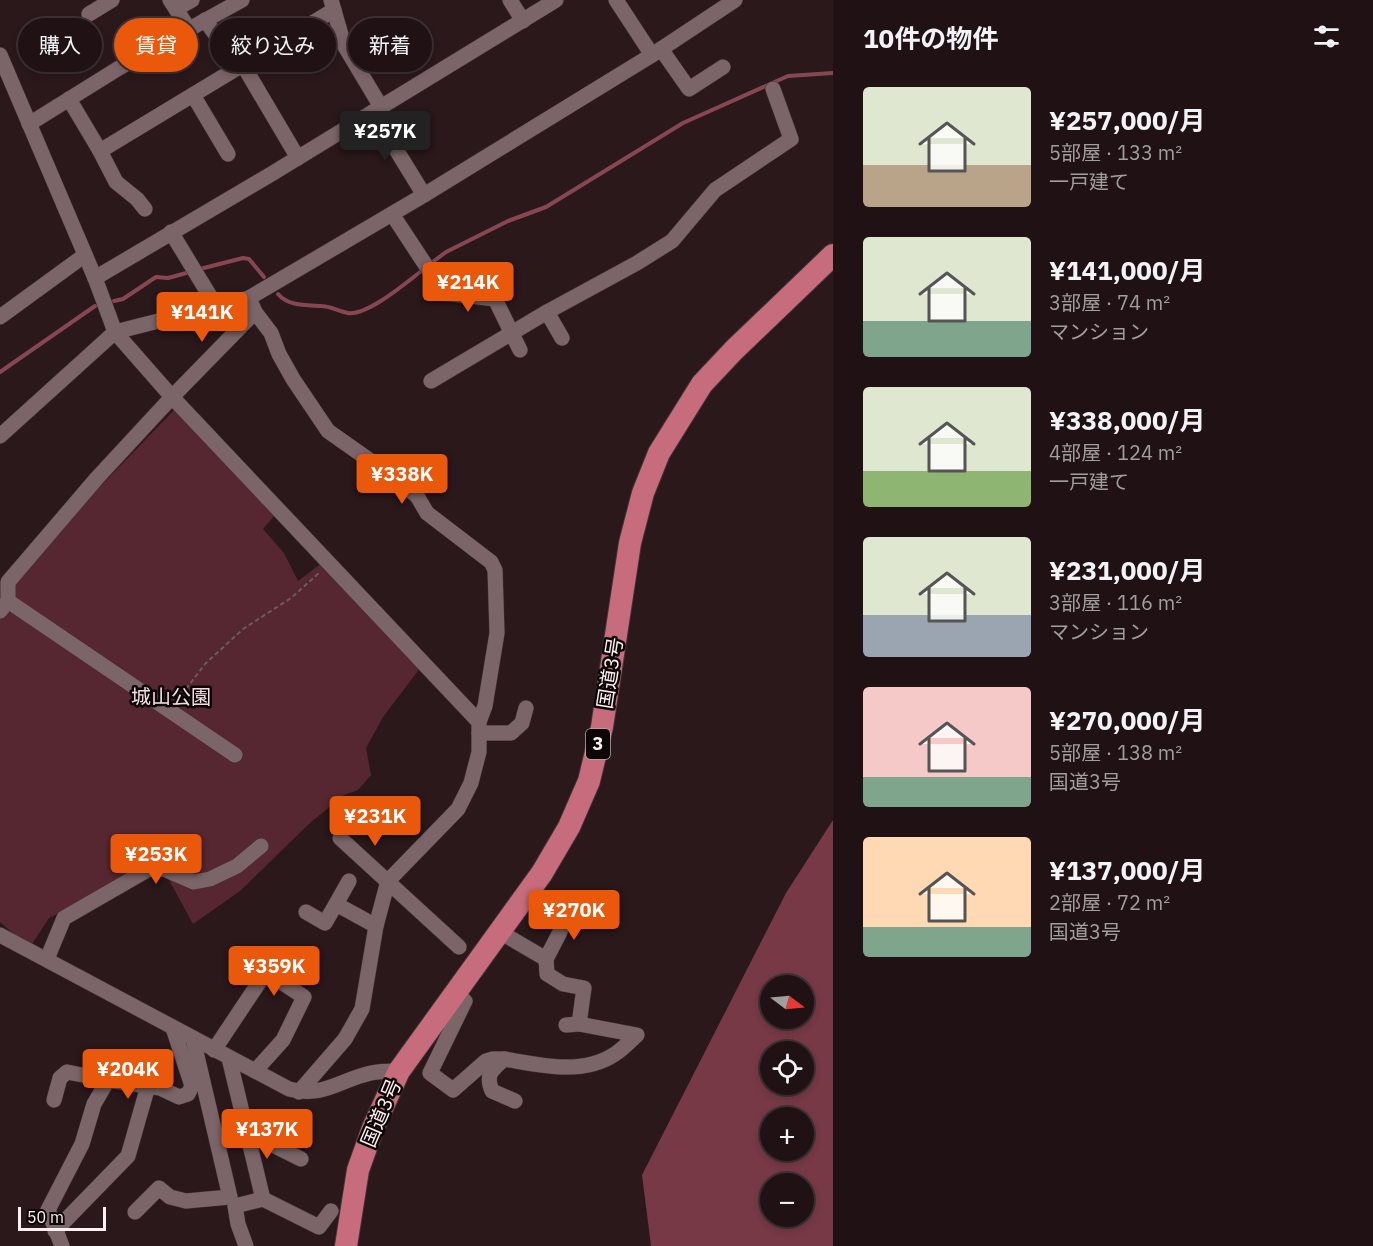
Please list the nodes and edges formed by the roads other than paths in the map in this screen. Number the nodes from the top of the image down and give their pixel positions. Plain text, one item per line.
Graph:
1 (112, 0) edge
2 (192, 0) edge
3 (242, 0) edge
4 (510, 0) edge
5 (556, 0) edge
6 (616, 0) edge
7 (735, 0) edge
8 (173, 5) edge
9 (333, 5) edge
10 (89, 14) dead end
11 (182, 18) edge
12 (313, 18) edge
13 (205, 20) junction
14 (523, 21) junction
15 (198, 24) edge
16 (210, 26) edge
17 (656, 52) junction
18 (0, 56) edge
19 (723, 67) dead end
20 (114, 71) edge
21 (231, 72) edge
22 (245, 72) edge
23 (773, 89) dead end
24 (193, 95) junction
25 (69, 99) junction
26 (377, 109) junction
27 (29, 124) junction
28 (100, 151) junction
29 (228, 154) dead end
30 (298, 158) junction
31 (424, 195) junction
32 (145, 209) dead end
33 (392, 214) junction
34 (171, 232) junction
35 (85, 255) junction
36 (833, 255) edge
37 (95, 278) junction
38 (252, 305) junction
39 (216, 306) junction
40 (547, 312) junction
41 (0, 317) edge
42 (114, 333) junction
43 (512, 334) junction
44 (562, 338) dead end
45 (520, 350) dead end
46 (431, 381) dead end
47 (172, 397) junction
48 (0, 436) edge
49 (4, 606) edge
50 (526, 708) dead end
51 (479, 727) junction
52 (235, 755) dead end
53 (340, 838) dead end
54 (261, 846) dead end
55 (349, 881) dead end
56 (388, 881) junction
57 (336, 904) junction
58 (568, 908) dead end
59 (306, 912) dead end
60 (376, 926) junction
61 (500, 932) junction
62 (0, 935) edge
63 (459, 947) dead end
64 (47, 959) junction
65 (546, 959) junction
66 (456, 993) junction
67 (172, 1028) junction
68 (192, 1038) junction
69 (214, 1050) junction
70 (229, 1058) junction
71 (504, 1059) junction
72 (255, 1071) junction
73 (399, 1071) junction
74 (108, 1080) junction
75 (148, 1086) junction
76 (299, 1092) junction
77 (54, 1100) dead end
78 (515, 1101) dead end
79 (247, 1132) junction
80 (301, 1159) dead end
81 (263, 1199) junction
82 (233, 1201) junction
83 (331, 1211) dead end
84 (135, 1212) dead end
85 (56, 1241) edge
86 (346, 1244) edge
87 (246, 1246) edge

1 - 10 street
2 - 8 street
3 - 13 street
4 - 14 street
5 - 14 street
6 - 17 street
7 - 17 street
8 - 11 street
9 - 12 street
9 - 26 street
13 - 15 street
13 - 16 street
14 - 26 street
17 - 19 street
17 - 31 street
18 - 27 street
20 - 25 street
21 - 24 street
22 - 30 street
23 - 40 street
24 - 28 street
24 - 29 street
25 - 27 street
25 - 28 street
26 - 30 street
26 - 31 street
27 - 35 street
28 - 32 street
30 - 34 street
31 - 33 street
33 - 38 street
33 - 43 street
34 - 37 street
34 - 39 street
35 - 37 street
35 - 41 street
36 - 61 highway, 国道3号 / 3
37 - 42 street
38 - 39 street
38 - 47 street
38 - 51 street
39 - 42 street
40 - 43 street
40 - 44 street
42 - 47 street
42 - 48 street
43 - 45 street
43 - 46 street
47 - 49 street
47 - 51 street
49 - 52 street
50 - 51 street
51 - 56 street
53 - 56 street
54 - 64 street
55 - 57 street
56 - 60 street
56 - 63 street
57 - 59 street
57 - 60 street
58 - 65 street
60 - 76 street
61 - 65 street
61 - 66 highway, 国道3号 / 3
62 - 64 street
64 - 67 street
65 - 71 street
66 - 71 street
66 - 73 highway, 国道3号 / 3
67 - 68 street
67 - 75 street
68 - 69 street
68 - 82 street
69 - 70 street
69 - 72 street
70 - 72 street
70 - 79 street
71 - 78 street
72 - 76 street
73 - 76 street
73 - 86 highway, 国道3号 / 3
74 - 75 street
74 - 77 street
74 - 85 street
75 - 85 street
79 - 80 street
79 - 81 street
81 - 82 street
81 - 83 street
82 - 84 street
82 - 87 street

